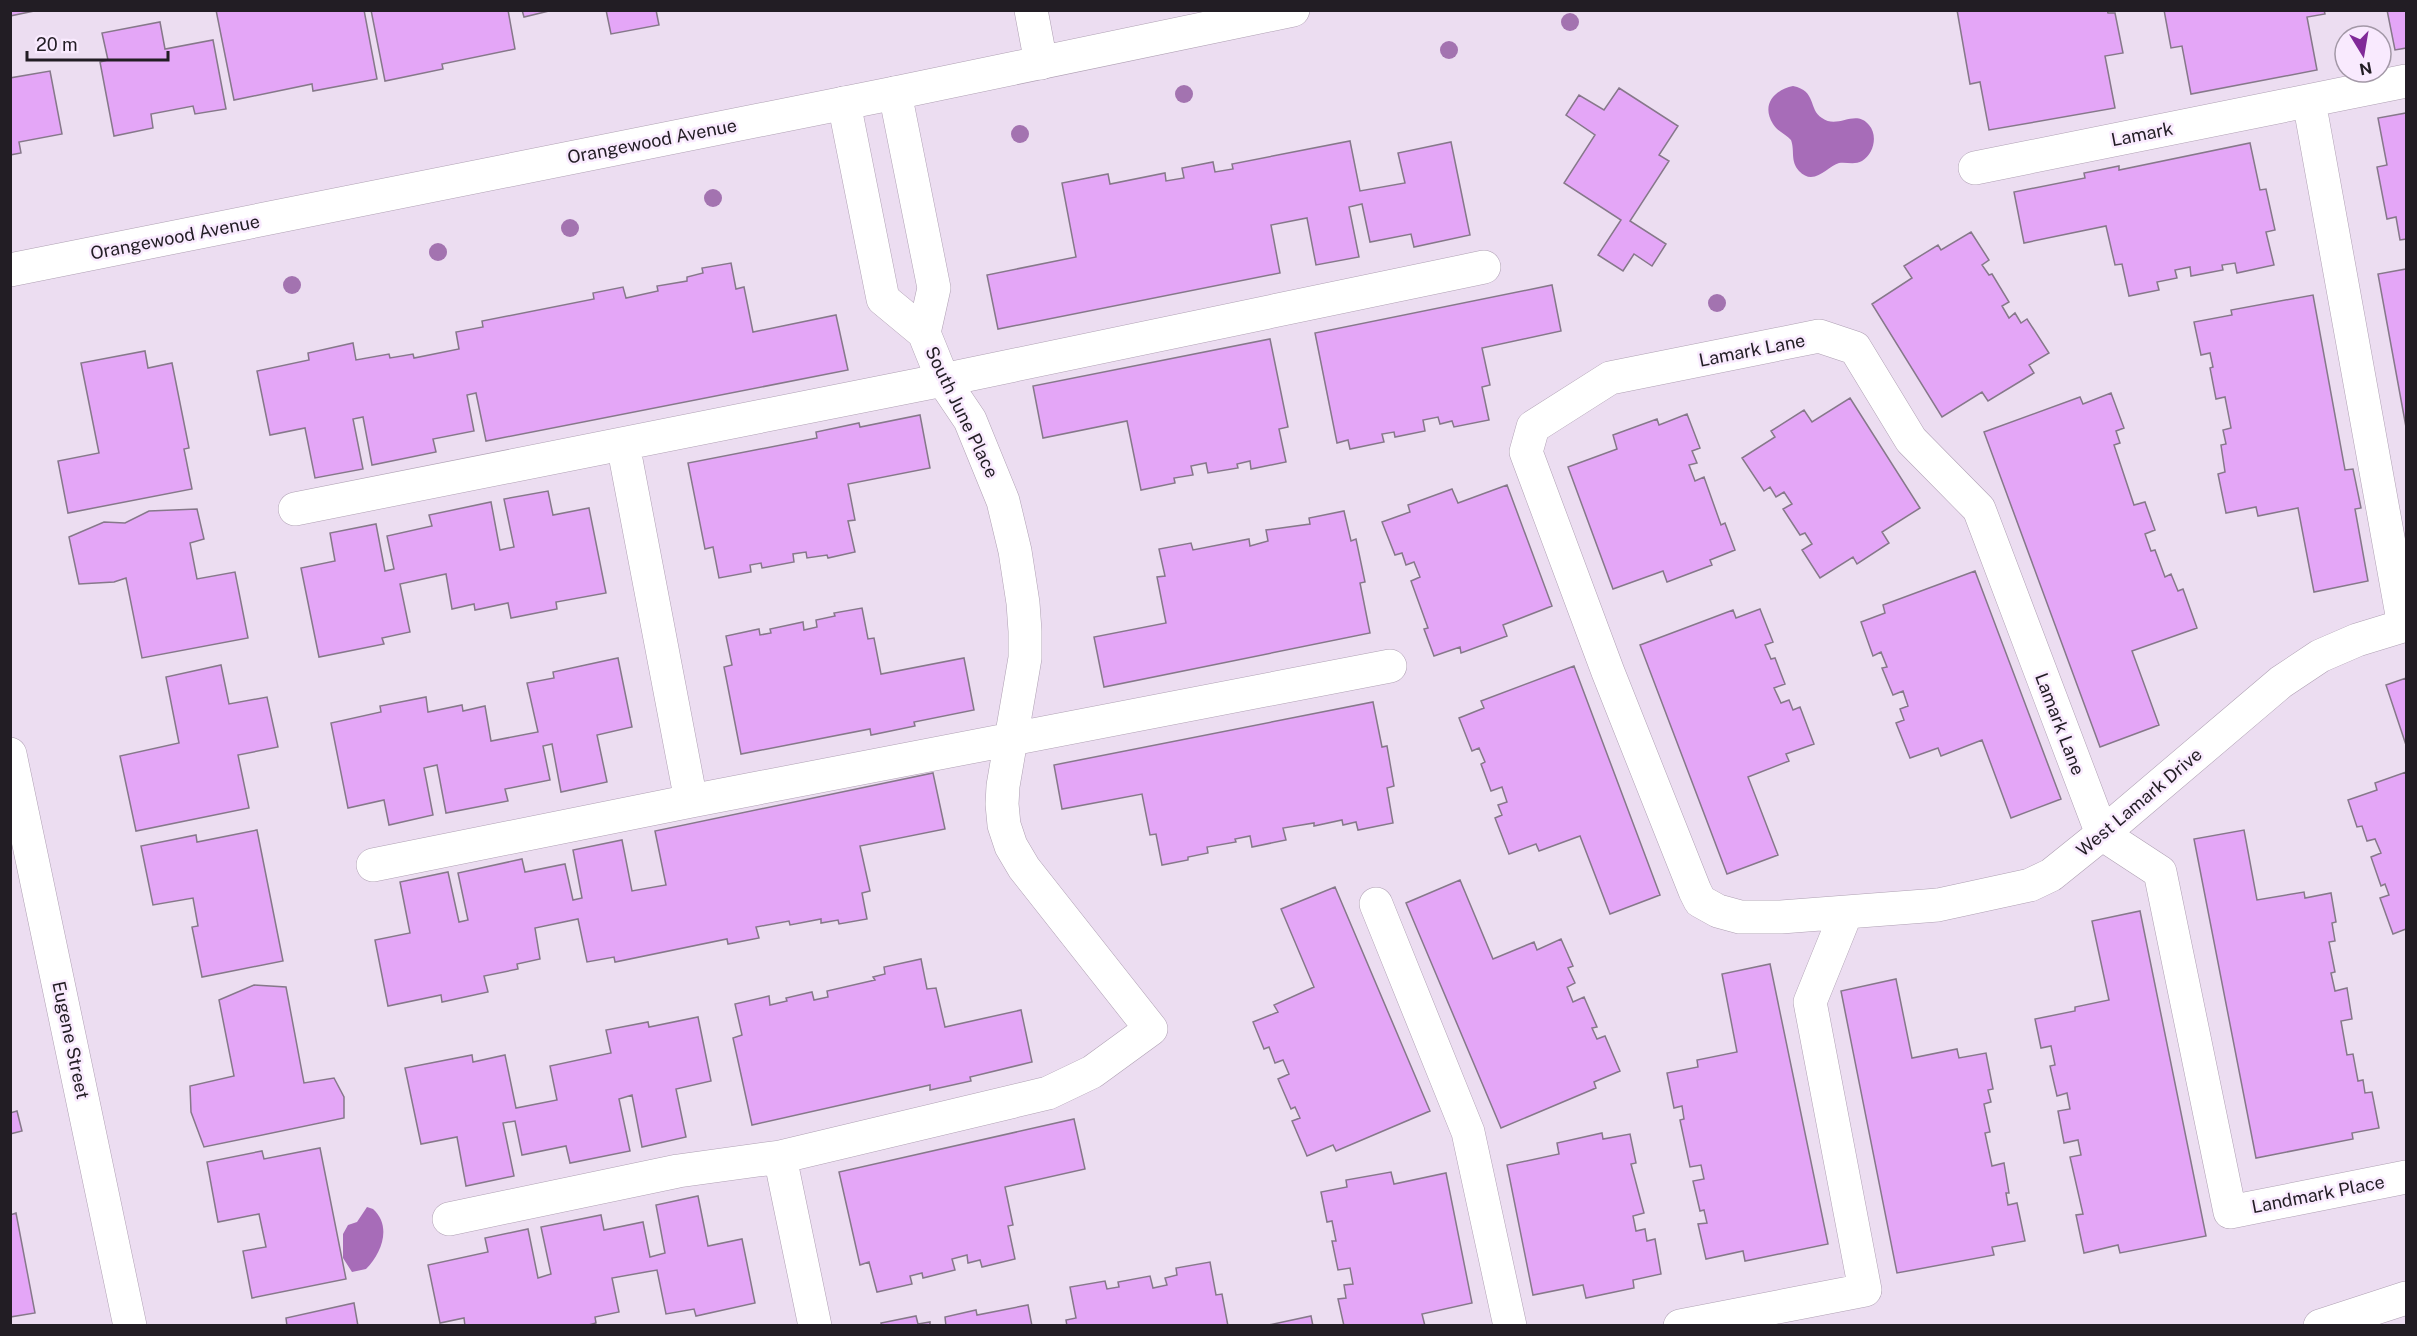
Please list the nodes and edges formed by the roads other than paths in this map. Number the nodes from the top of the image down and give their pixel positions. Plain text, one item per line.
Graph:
1 (1031, 10) edge
2 (1293, 10) edge
3 (1041, 63) junction
4 (2406, 81) edge
5 (895, 93) junction
6 (2309, 101) junction
7 (844, 103) junction
8 (1975, 168) dead end
9 (1484, 267) dead end
10 (10, 270) edge
11 (924, 333) junction
12 (943, 380) junction
13 (622, 444) junction
14 (295, 509) dead end
15 (2405, 626) edge
16 (1390, 666) dead end
17 (1012, 739) junction
18 (10, 754) edge
19 (691, 801) junction
20 (2102, 834) junction
21 (21, 847) edge
22 (373, 865) dead end
23 (1376, 904) dead end
24 (1846, 914) junction
25 (780, 1156) junction
26 (2406, 1177) edge
27 (448, 1219) dead end
28 (2406, 1298) edge
29 (130, 1326) edge
30 (815, 1326) edge
31 (1510, 1326) edge
32 (1680, 1326) edge
33 (2320, 1326) edge

1 - 3 street
2 - 3 street, Orangewood Avenue
3 - 5 street, Orangewood Avenue
4 - 6 street, Lamark
5 - 7 street, Orangewood Avenue
5 - 11 street, South June Place
6 - 8 street, Lamark
6 - 15 street
7 - 10 street, Orangewood Avenue
7 - 11 street, South June Place
9 - 12 street
11 - 12 street, South June Place
12 - 13 street
12 - 17 street, South June Place
13 - 14 street
13 - 19 street
15 - 20 street, West Lamark Drive
16 - 17 street
17 - 19 street
17 - 25 street, South June Place
18 - 21 street, Eugene Street
19 - 22 street
20 - 24 street, West Lamark Drive
20 - 24 street, Lamark Lane
20 - 26 street, Landmark Place
21 - 29 street, Eugene Street
23 - 31 street
24 - 32 street
25 - 27 street
25 - 30 street
28 - 33 street

